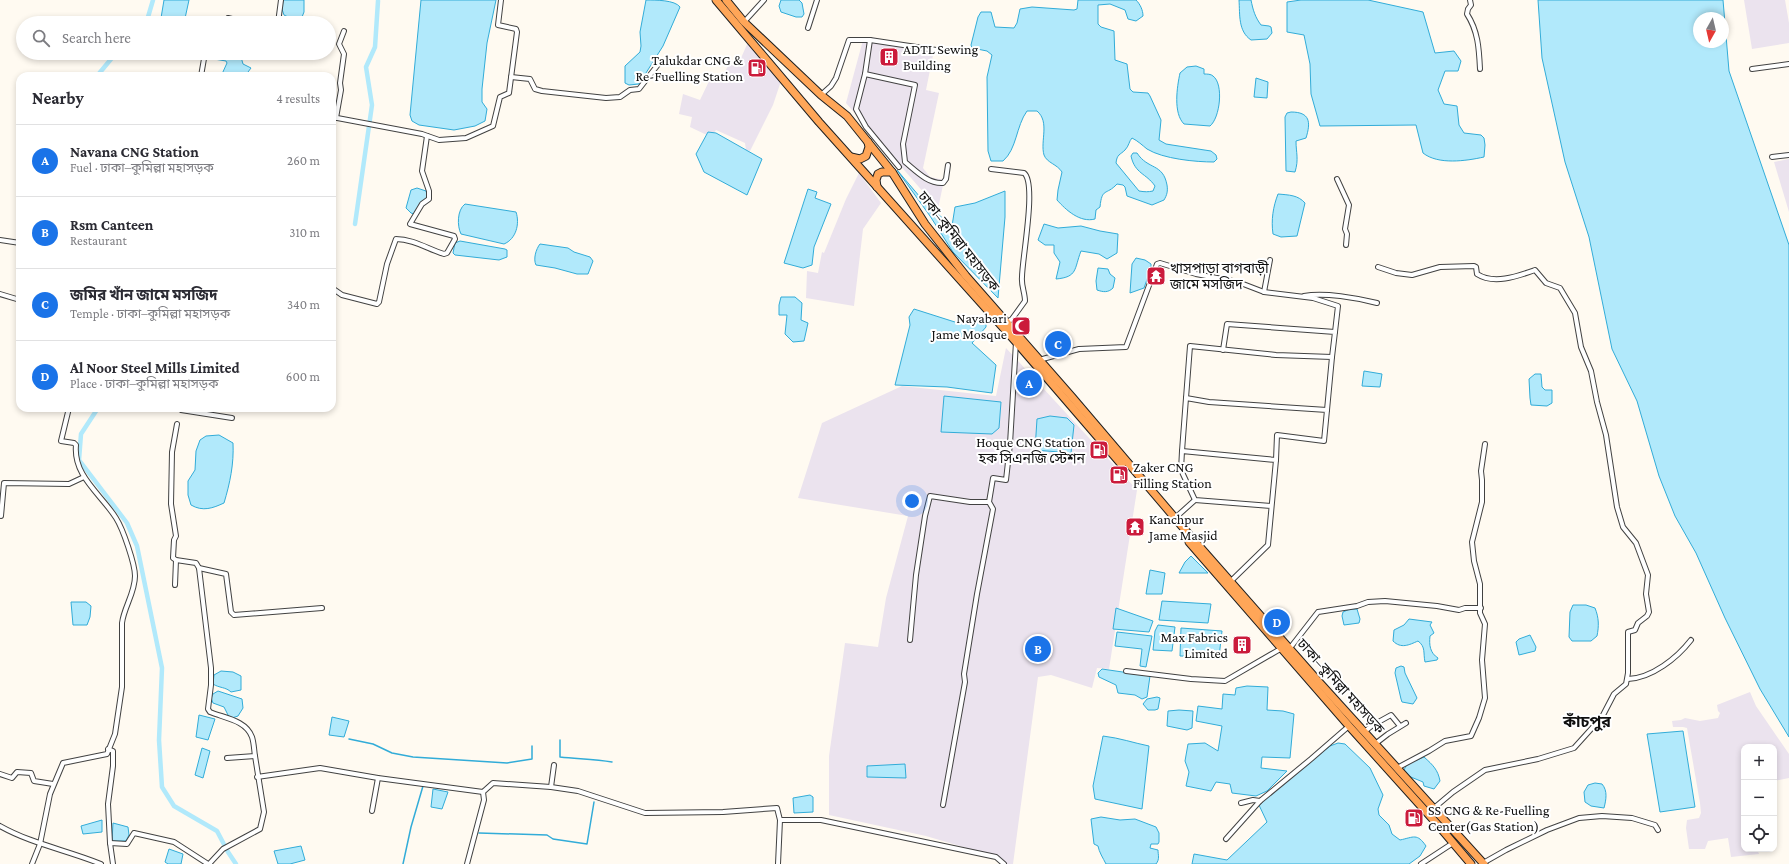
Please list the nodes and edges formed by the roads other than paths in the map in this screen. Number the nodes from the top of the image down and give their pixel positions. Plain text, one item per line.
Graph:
1 (282, 0) edge
2 (501, 0) edge
3 (716, 0) edge
4 (726, 0) edge
5 (764, 0) edge
6 (817, 0) edge
7 (1470, 0) edge
8 (279, 16) edge
9 (744, 22) junction
10 (808, 28) dead end
11 (344, 31) dead end
12 (870, 40) junction
13 (944, 51) dead end
14 (204, 60) edge
15 (660, 62) dead end
16 (1789, 64) edge
17 (1480, 69) dead end
18 (1752, 69) dead end
19 (202, 72) edge
20 (865, 74) junction
21 (511, 77) junction
22 (821, 95) junction
23 (336, 109) edge
24 (336, 117) edge
25 (426, 136) junction
26 (868, 142) junction
27 (1789, 155) edge
28 (851, 157) junction
29 (1772, 157) dead end
30 (948, 165) dead end
31 (899, 167) dead end
32 (991, 169) dead end
33 (892, 172) junction
34 (1337, 179) dead end
35 (877, 187) junction
36 (0, 240) edge
37 (16, 242) edge
38 (1346, 245) dead end
39 (1270, 260) dead end
40 (1378, 267) dead end
41 (336, 291) edge
42 (1264, 292) junction
43 (0, 294) edge
44 (1300, 297) junction
45 (16, 299) edge
46 (1377, 303) dead end
47 (1007, 322) junction
48 (1335, 332) junction
49 (1016, 342) junction
50 (1224, 350) junction
51 (1332, 357) junction
52 (1039, 360) junction
53 (1186, 398) junction
54 (1327, 410) junction
55 (68, 412) edge
56 (194, 412) edge
57 (232, 418) dead end
58 (177, 424) dead end
59 (1484, 444) dead end
60 (1182, 451) junction
61 (1276, 460) junction
62 (84, 477) junction
63 (1195, 500) junction
64 (989, 502) junction
65 (1271, 506) junction
66 (1, 516) dead end
67 (1175, 518) junction
68 (1190, 539) junction
69 (176, 560) junction
70 (199, 568) junction
71 (1230, 582) junction
72 (175, 585) dead end
73 (322, 608) dead end
74 (1481, 608) junction
75 (910, 640) dead end
76 (1691, 640) dead end
77 (1282, 648) junction
78 (1290, 648) junction
79 (1126, 671) dead end
80 (1628, 679) junction
81 (1406, 723) dead end
82 (1349, 726) junction
83 (1400, 726) junction
84 (1364, 732) junction
85 (1375, 744) junction
86 (108, 749) junction
87 (255, 756) junction
88 (227, 758) dead end
89 (554, 765) dead end
90 (1397, 768) junction
91 (0, 774) edge
92 (257, 777) junction
93 (378, 778) junction
94 (53, 784) junction
95 (551, 787) junction
96 (483, 792) junction
97 (1260, 801) junction
98 (1241, 804) dead end
99 (943, 805) dead end
100 (1434, 808) junction
101 (372, 811) dead end
102 (780, 820) junction
103 (0, 826) edge
104 (1658, 830) dead end
105 (1226, 839) dead end
106 (110, 843) junction
107 (1453, 843) junction
108 (40, 844) junction
109 (1483, 863) edge
110 (32, 864) edge
111 (101, 864) edge
112 (113, 864) edge
113 (208, 864) edge
114 (467, 864) edge
115 (778, 864) edge
116 (1004, 864) edge
117 (1421, 864) edge
118 (1471, 864) edge

1 - 8 street
2 - 21 street
3 - 28 highway, ঢাকা–কুমিল্লা মহাসড়ক
4 - 9 highway, ঢাকা–কুমিল্লা মহাসড়ক
5 - 9 street
6 - 10 street
7 - 17 street
9 - 22 highway, ঢাকা–কুমিল্লা মহাসড়ক
11 - 23 street
12 - 13 street
12 - 20 street
12 - 22 street
14 - 19 street
15 - 21 street
16 - 18 street
20 - 30 street
20 - 31 street
21 - 25 street
22 - 26 highway, ঢাকা–কুমিল্লা মহাসড়ক
24 - 25 street
25 - 41 street
26 - 28 highway
26 - 33 highway, ঢাকা–কুমিল্লা মহাসড়ক
27 - 29 street
28 - 35 highway, ঢাকা–কুমিল্লা মহাসড়ক
32 - 47 street
33 - 35 highway
33 - 47 highway, ঢাকা–কুমিল্লা মহাসড়ক
34 - 38 street
35 - 49 highway, ঢাকা–কুমিল্লা মহাসড়ক
36 - 37 street
39 - 42 street
40 - 80 street
42 - 44 street
42 - 52 street
43 - 45 street
44 - 46 street
44 - 48 street
47 - 52 highway, ঢাকা–কুমিল্লা মহাসড়ক
48 - 50 street
48 - 51 street
49 - 64 street
49 - 68 highway, ঢাকা–কুমিল্লা মহাসড়ক
50 - 51 street
50 - 53 street
51 - 54 street
52 - 67 highway, ঢাকা–কুমিল্লা মহাসড়ক
53 - 54 street
53 - 60 street
54 - 61 street
55 - 62 street
56 - 57 street
58 - 69 street
59 - 74 street
60 - 61 street
60 - 63 street
61 - 65 street
62 - 66 street
62 - 86 street
63 - 65 street
63 - 67 street
64 - 75 street
64 - 99 street
65 - 71 street
67 - 68 highway, ঢাকা–কুমিল্লা মহাসড়ক
68 - 71 highway, ঢাকা–কুমিল্লা মহাসড়ক
68 - 77 highway, ঢাকা–কুমিল্লা মহাসড়ক
69 - 70 street
69 - 72 street
70 - 73 street
70 - 87 street
71 - 78 highway, ঢাকা–কুমিল্লা মহাসড়ক
74 - 78 street
74 - 90 street
76 - 80 street
77 - 79 street
77 - 82 highway, ঢাকা–কুমিল্লা মহাসড়ক
78 - 84 highway, ঢাকা–কুমিল্লা মহাসড়ক
80 - 100 street
81 - 83 street
82 - 97 street
82 - 107 highway, ঢাকা–কুমিল্লা মহাসড়ক
83 - 84 street
83 - 85 street
84 - 85 highway, ঢাকা–কুমিল্লা মহাসড়ক
85 - 90 highway, ঢাকা–কুমিল্লা মহাসড়ক
86 - 94 street
86 - 106 street
87 - 88 street
87 - 92 street
89 - 95 street
90 - 100 highway, ঢাকা–কুমিল্লা মহাসড়ক
91 - 94 street
92 - 93 street
92 - 113 street
93 - 96 street
93 - 101 street
94 - 108 street
95 - 96 street
95 - 102 street
96 - 114 street
97 - 98 street
97 - 105 street
100 - 109 highway, ঢাকা–কুমিল্লা মহাসড়ক
102 - 115 street
102 - 116 street
103 - 108 street
104 - 109 street
106 - 112 street
106 - 113 street
107 - 117 street
107 - 118 highway, ঢাকা–কুমিল্লা মহাসড়ক
108 - 110 street
108 - 111 street

